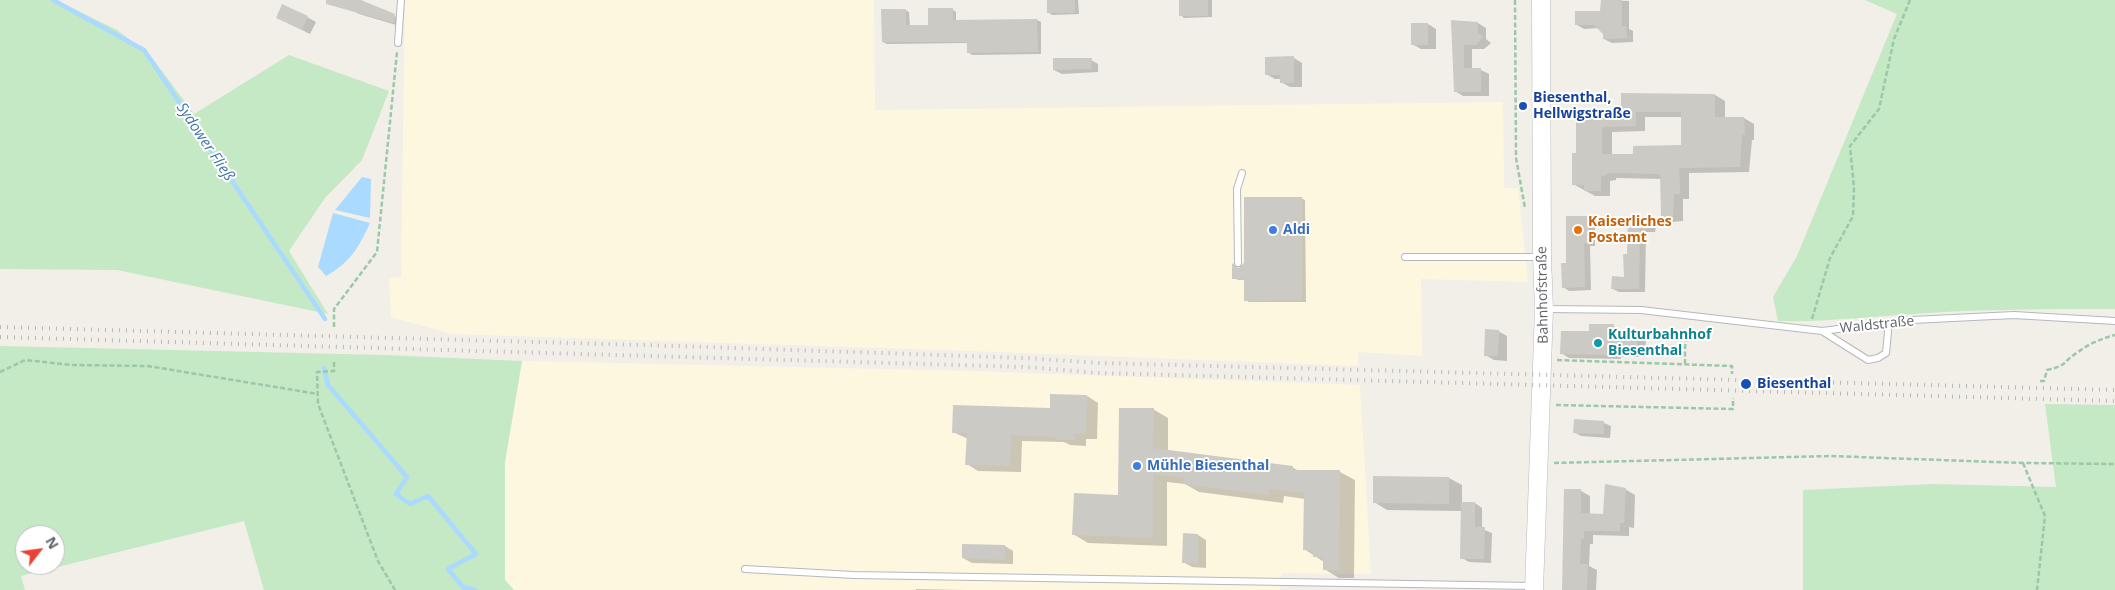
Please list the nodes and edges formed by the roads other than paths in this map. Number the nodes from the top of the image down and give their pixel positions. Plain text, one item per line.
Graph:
1 (400, 0) edge
2 (1541, 0) edge
3 (398, 43) road end
4 (1242, 173) dead end
5 (1405, 257) dead end
6 (1542, 257) junction
7 (1238, 263) dead end
8 (1544, 309) junction
9 (2115, 321) edge
10 (1887, 323) junction
11 (1822, 331) junction
12 (745, 569) dead end
13 (1534, 588) edge

1 - 3 lane
2 - 6 main road, Bahnhofstraße
4 - 7 lane
5 - 6 lane
6 - 8 main road, Bahnhofstraße
8 - 11 lane, Waldstraße
8 - 13 main road, Bahnhofstraße
9 - 10 lane, Waldstraße
10 - 11 lane, Waldstraße
10 - 11 lane
12 - 13 lane

